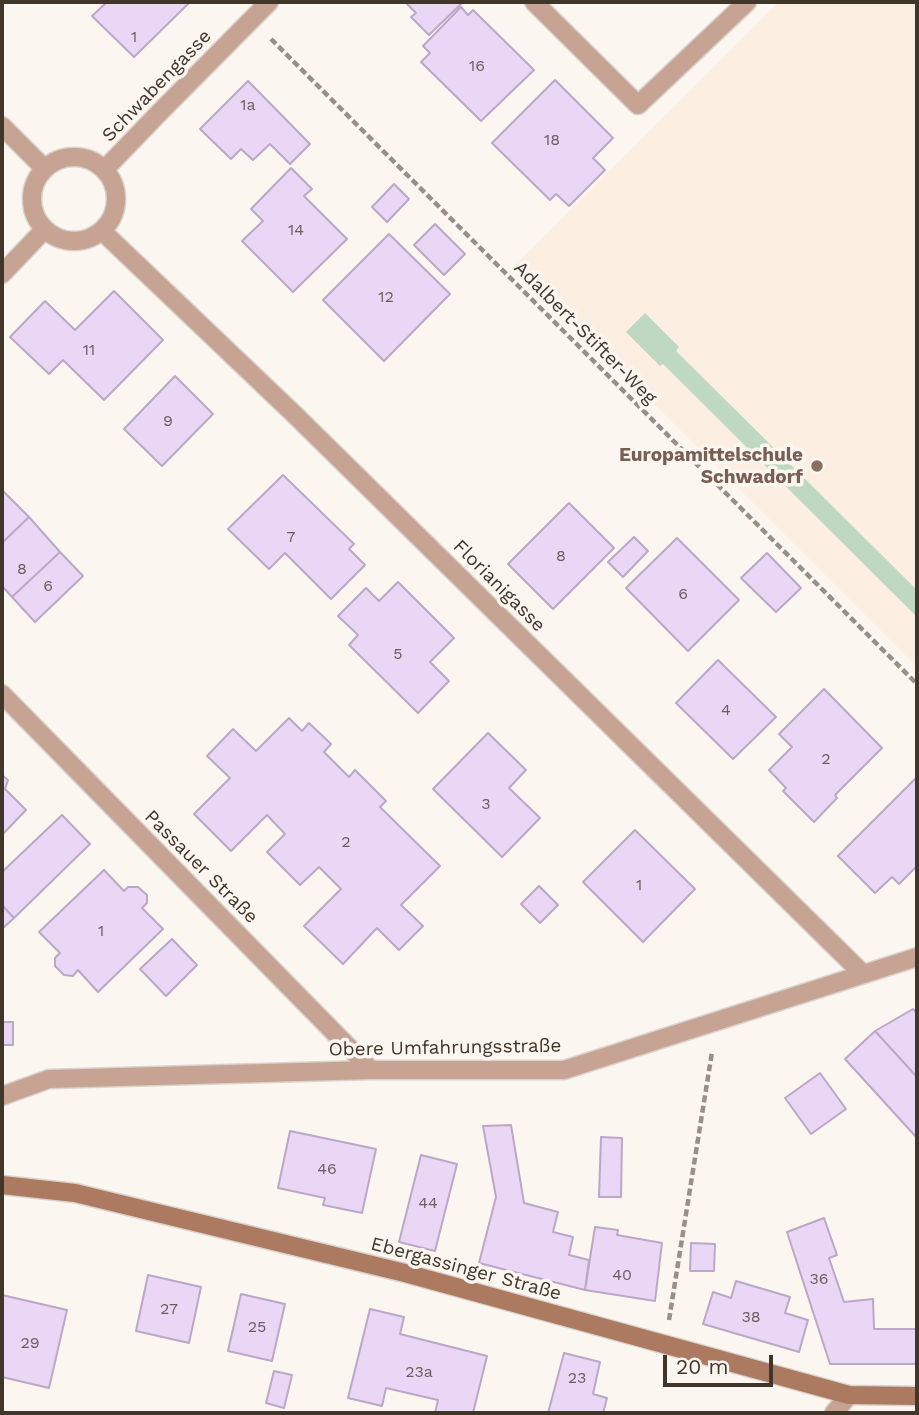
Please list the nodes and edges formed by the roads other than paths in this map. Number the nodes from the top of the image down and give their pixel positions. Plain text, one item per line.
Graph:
1 (269, 2) edge
2 (534, 2) edge
3 (747, 2) edge
4 (2, 126) edge
5 (44, 168) junction
6 (105, 169) junction
7 (44, 230) junction
8 (102, 231) junction
9 (2, 274) edge
10 (2, 694) edge
11 (917, 957) edge
12 (863, 974) junction
13 (371, 1070) junction
14 (2, 1096) edge
15 (2, 1185) edge
16 (849, 1395) junction
17 (917, 1396) edge
18 (834, 1413) edge

1 - 6 street, Schwabengasse
2 - 3 street
4 - 5 street
5 - 6 street
5 - 7 street
6 - 8 street
7 - 8 street
7 - 9 street
8 - 12 street, Florianigasse
10 - 13 street, Passauer Straße
11 - 12 street, Obere Umfahrungsstraße
12 - 13 street, Obere Umfahrungsstraße
13 - 14 street, Obere Umfahrungsstraße
15 - 16 main road, Ebergassinger Straße
16 - 17 main road, Ebergassinger Straße
16 - 18 street

